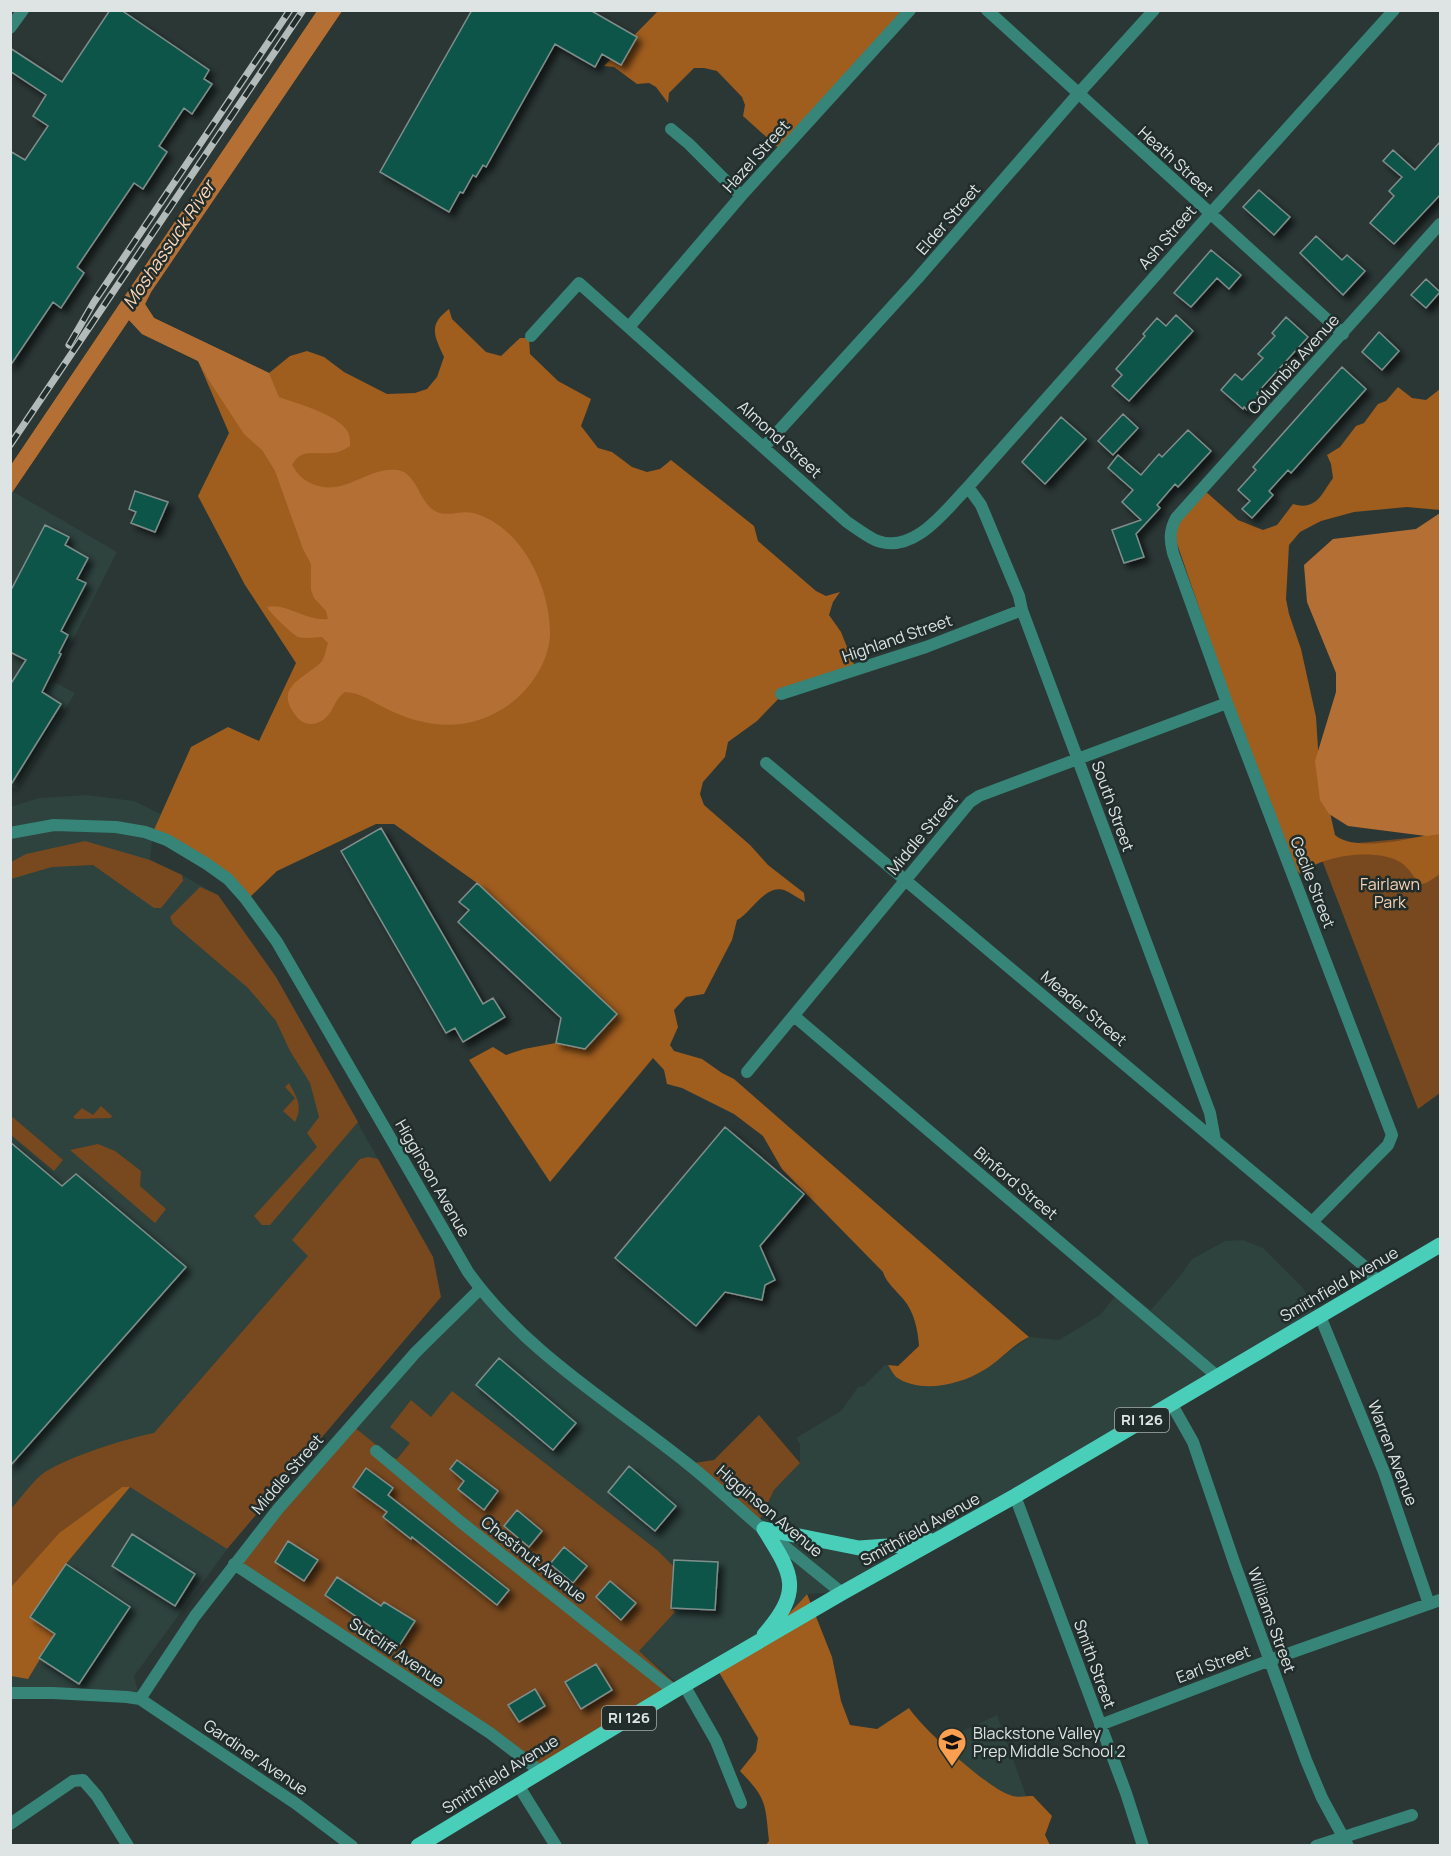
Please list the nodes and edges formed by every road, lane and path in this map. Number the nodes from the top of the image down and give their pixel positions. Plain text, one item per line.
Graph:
1 (23, 10) edge
2 (910, 10) edge
3 (987, 10) edge
4 (1154, 10) edge
5 (1394, 10) edge
6 (10, 28) edge
7 (1078, 94) junction
8 (671, 129) dead end
9 (741, 196) junction
10 (1210, 214) junction
11 (1440, 224) edge
12 (629, 327) junction
13 (1343, 334) junction
14 (531, 336) dead end
15 (764, 447) junction
16 (968, 487) junction
17 (1170, 528) joint
18 (1022, 610) junction
19 (781, 694) dead end
20 (1227, 703) junction
21 (1077, 758) junction
22 (766, 763) dead end
23 (10, 833) edge
24 (905, 879) junction
25 (794, 1016) junction
26 (747, 1072) dead end
27 (1215, 1140) junction
28 (1312, 1222) junction
29 (1440, 1245) edge
30 (1378, 1282) junction
31 (480, 1289) junction
32 (1320, 1316) junction
33 (1216, 1376) junction
34 (1171, 1403) junction
35 (376, 1451) dead end
36 (1015, 1496) junction
37 (764, 1529) junction
38 (945, 1535) junction
39 (234, 1564) junction
40 (842, 1593) junction
41 (1435, 1602) edge
42 (755, 1645) junction
43 (1270, 1660) junction
44 (679, 1688) junction
45 (10, 1693) edge
46 (140, 1699) junction
47 (1100, 1725) junction
48 (540, 1771) junction
49 (518, 1785) junction
50 (741, 1803) dead end
51 (1412, 1815) dead end
52 (10, 1824) edge
53 (1345, 1841) edge
54 (128, 1845) edge
55 (352, 1845) edge
56 (418, 1845) edge
57 (556, 1845) edge
58 (1143, 1845) edge
59 (1316, 1845) edge

1 - 6 street
2 - 9 street, Hazel Street
3 - 7 street, Heath Street
4 - 7 street, Elder Street
5 - 10 street, Ash Street
7 - 10 street, Heath Street
7 - 15 street, Elder Street
8 - 9 street
9 - 12 street, Hazel Street
10 - 13 street, Heath Street
10 - 16 street, Ash Street
11 - 13 street, Columbia Avenue
12 - 14 street, Almond Street
12 - 15 street, Almond Street
13 - 17 street, Columbia Avenue
15 - 16 street, Almond Street
16 - 18 street, South Street
17 - 20 street, Cecile Street
18 - 19 street, Highland Street
18 - 21 street, South Street
20 - 21 street, Middle Street
20 - 28 street, Cecile Street
21 - 24 street, Middle Street
21 - 27 street, South Street
22 - 24 street, Meader Street
23 - 31 street, Higginson Avenue
24 - 25 street, Middle Street
24 - 27 street, Meader Street
25 - 26 street, Middle Street
25 - 33 street, Binford Street
27 - 28 street, Meader Street
28 - 30 street, Meader Street
29 - 30 main road, Smithfield Avenue / RI 126
30 - 32 main road, Smithfield Avenue / RI 126
31 - 37 street, Higginson Avenue
31 - 39 street, Middle Street
32 - 33 main road, Smithfield Avenue / RI 126
32 - 41 street, Warren Avenue
33 - 34 main road, Smithfield Avenue / RI 126
34 - 36 main road, Smithfield Avenue / RI 126
34 - 43 street, Williams Street
35 - 44 street, Chestnut Avenue
36 - 38 main road, Smithfield Avenue / RI 126
36 - 47 street, Smith Street
37 - 38 main road
37 - 40 street, Higginson Avenue
37 - 42 main road
38 - 40 main road, Smithfield Avenue / RI 126
39 - 46 street, Middle Street
39 - 48 street, Sutcliff Avenue
40 - 42 main road, Smithfield Avenue / RI 126
41 - 43 street, Earl Street
42 - 44 main road, Smithfield Avenue / RI 126
43 - 47 street, Earl Street
43 - 53 street, Williams Street
44 - 48 main road, Smithfield Avenue / RI 126
44 - 50 street
45 - 46 street
46 - 55 street, Gardiner Avenue
47 - 58 street, Smith Street
48 - 49 main road, Smithfield Avenue / RI 126
49 - 56 main road, Smithfield Avenue / RI 126
49 - 57 street
51 - 53 street
52 - 54 street
53 - 59 street

